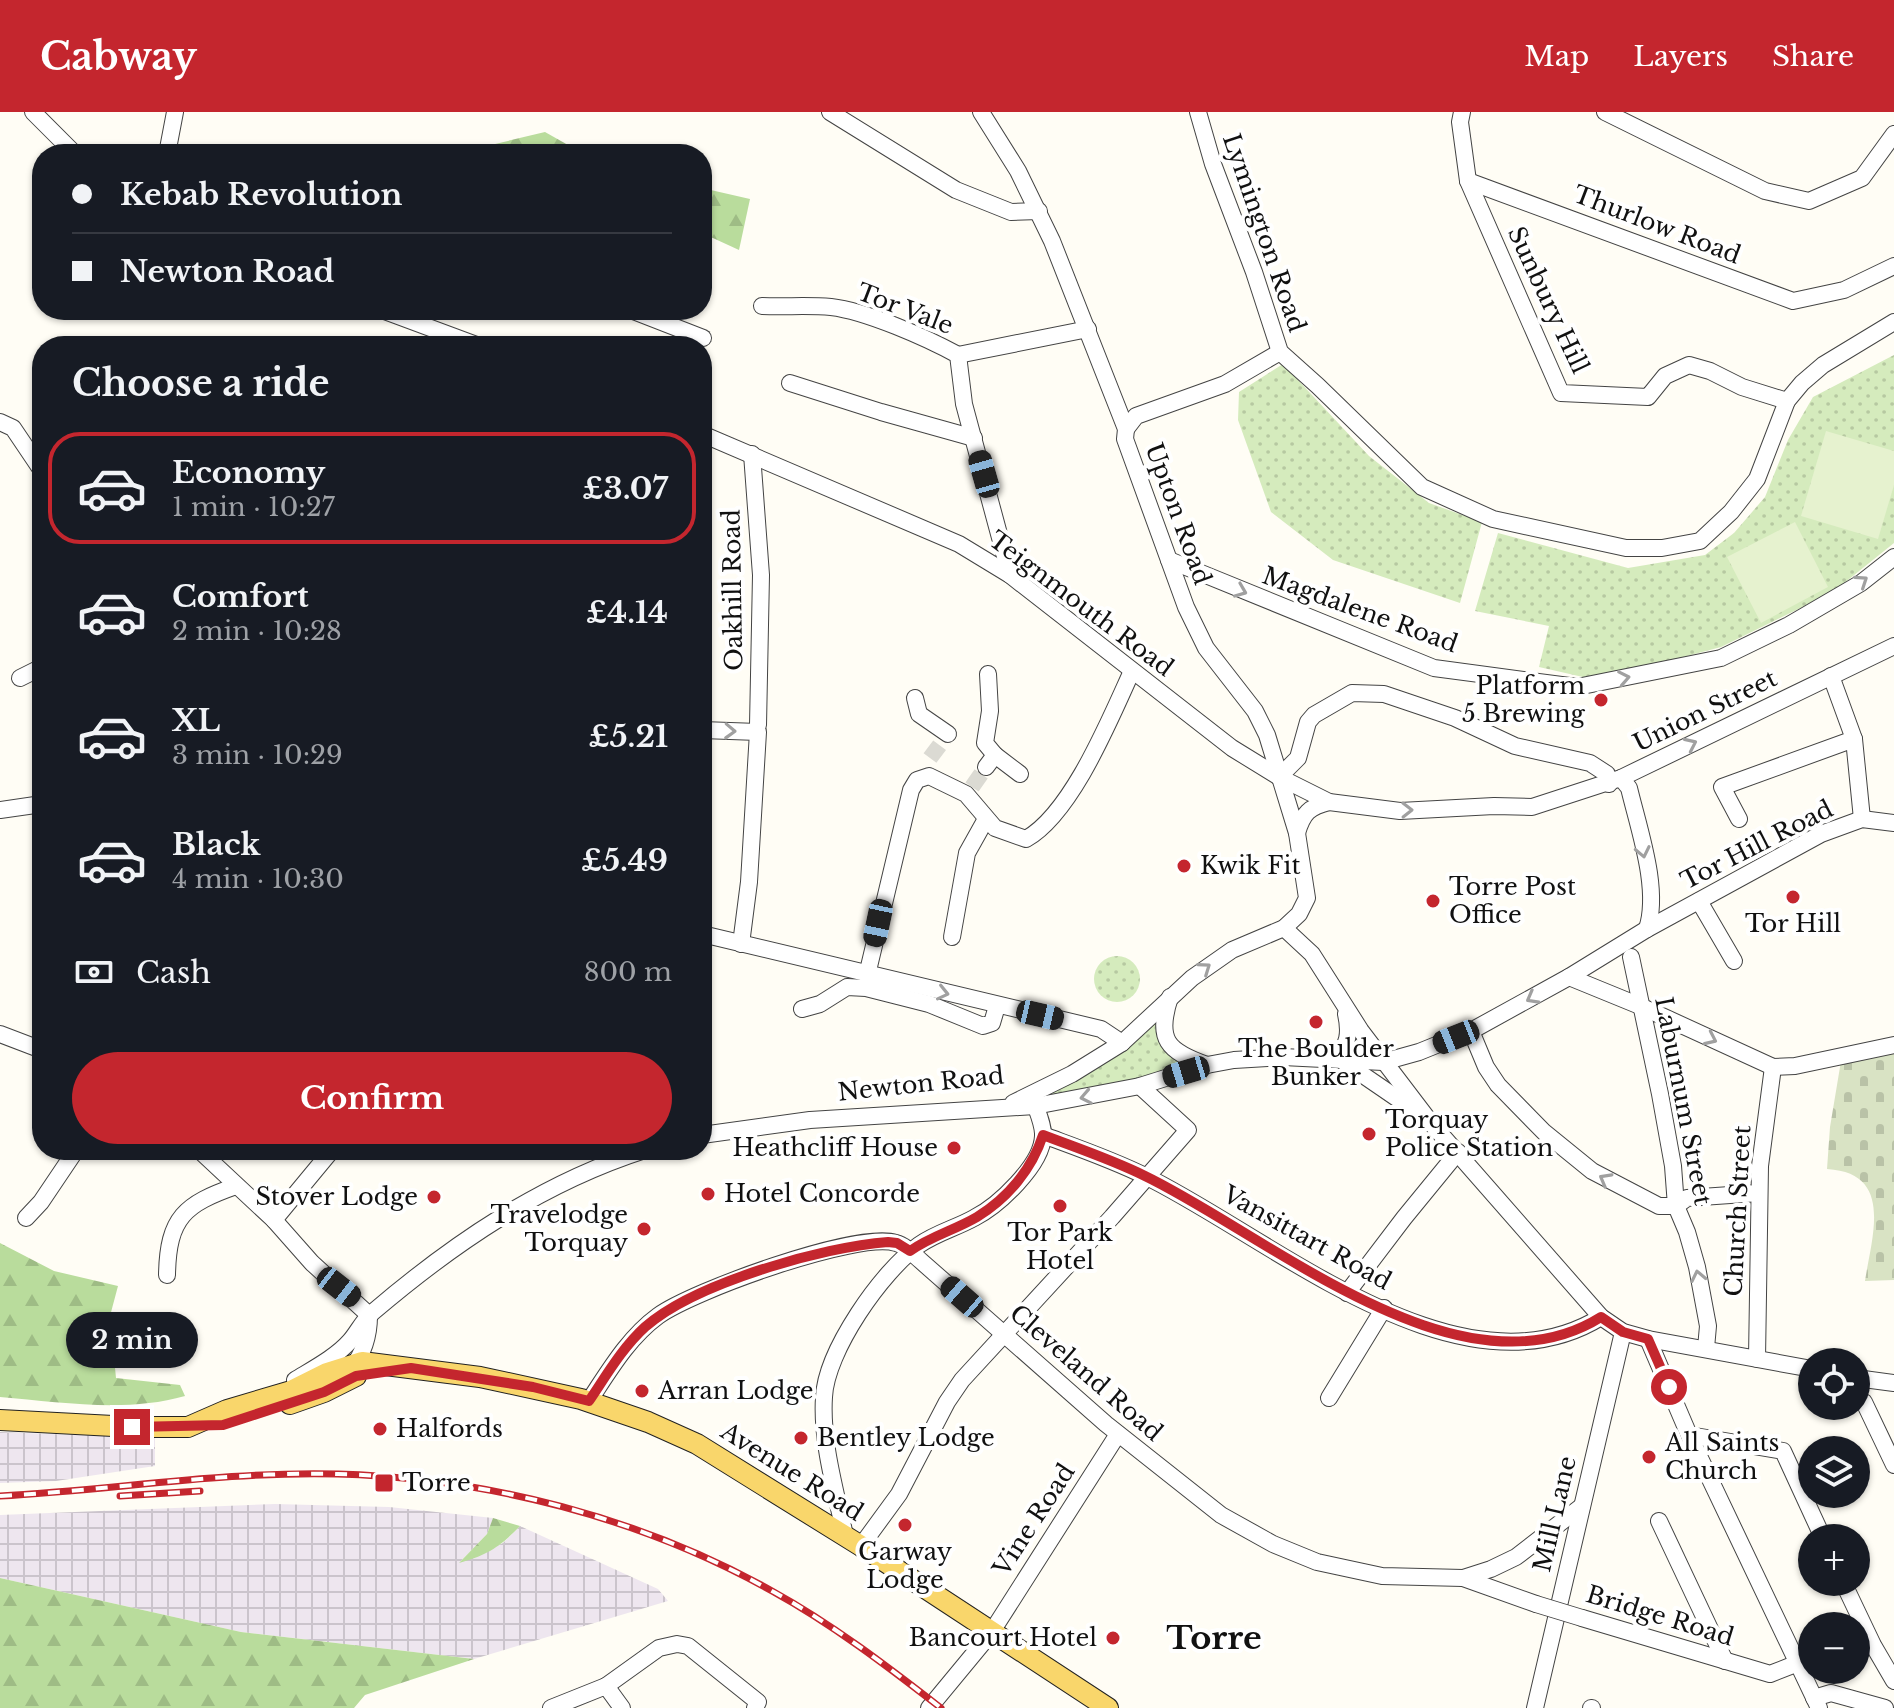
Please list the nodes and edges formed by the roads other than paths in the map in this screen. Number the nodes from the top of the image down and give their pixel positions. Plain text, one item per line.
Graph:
1 (33, 112) edge
2 (175, 112) edge
3 (830, 112) edge
4 (981, 112) edge
5 (1198, 112) edge
6 (1462, 112) edge
7 (1605, 112) edge
8 (1894, 134) edge
9 (65, 144) edge
10 (169, 144) edge
11 (1468, 181) junction
12 (1039, 211) junction
13 (1894, 266) edge
14 (762, 306) dead end
15 (421, 320) edge
16 (667, 320) edge
17 (1894, 322) edge
18 (1088, 329) junction
19 (448, 336) edge
20 (699, 336) edge
21 (1280, 352) junction
22 (958, 355) junction
23 (790, 383) dead end
24 (1787, 401) junction
25 (0, 422) edge
26 (1126, 429) junction
27 (712, 438) edge
28 (974, 438) junction
29 (752, 454) junction
30 (32, 456) edge
31 (1894, 557) edge
32 (1169, 560) junction
33 (1010, 575) junction
34 (1894, 646) edge
35 (1132, 671) junction
36 (32, 672) edge
37 (988, 674) dead end
38 (1831, 676) junction
39 (20, 678) dead end
40 (915, 698) dead end
41 (758, 729) junction
42 (712, 730) edge
43 (948, 734) dead end
44 (1854, 739) junction
45 (930, 758) tunnel mouth
46 (1020, 774) dead end
47 (929, 776) junction
48 (1279, 777) junction
49 (1615, 781) junction
50 (1329, 802) junction
51 (32, 805) edge
52 (1532, 807) joint
53 (0, 810) edge
54 (986, 819) junction
55 (1739, 819) dead end
56 (1862, 819) junction
57 (1894, 823) edge
58 (1297, 833) junction
59 (1699, 901) junction
60 (1284, 928) junction
61 (1647, 929) junction
62 (712, 937) edge
63 (952, 937) dead end
64 (741, 944) junction
65 (1631, 957) dead end
66 (1734, 961) dead end
67 (867, 975) junction
68 (1569, 977) junction
69 (1171, 995) junction
70 (997, 1006) junction
71 (1640, 1006) junction
72 (802, 1009) dead end
73 (1345, 1009) junction
74 (1471, 1031) junction
75 (0, 1034) edge
76 (1122, 1043) junction
77 (1894, 1045) edge
78 (32, 1046) edge
79 (1339, 1060) junction
80 (1383, 1062) junction
81 (1207, 1065) junction
82 (1773, 1067) junction
83 (1140, 1086) junction
84 (1033, 1100) junction
85 (1431, 1123) junction
86 (712, 1134) edge
87 (1043, 1135) junction
88 (1458, 1152) junction
89 (69, 1160) edge
90 (209, 1160) edge
91 (324, 1160) edge
92 (616, 1160) edge
93 (1145, 1176) junction
94 (236, 1186) junction
95 (1759, 1193) junction
96 (1676, 1206) junction
97 (26, 1218) dead end
98 (274, 1220) junction
99 (910, 1251) junction
100 (167, 1275) dead end
101 (1347, 1293) junction
102 (1384, 1308) junction
103 (1601, 1317) junction
104 (369, 1323) junction
105 (1623, 1332) junction
106 (1004, 1334) junction
107 (1648, 1339) junction
108 (1706, 1348) junction
109 (1757, 1359) junction
110 (356, 1363) junction
111 (384, 1363) junction
112 (1798, 1366) edge
113 (411, 1368) junction
114 (1870, 1380) edge
115 (1894, 1383) edge
116 (326, 1390) junction
117 (1329, 1398) dead end
118 (263, 1399) junction
119 (589, 1401) junction
120 (1870, 1415) edge
121 (0, 1420) edge
122 (188, 1427) junction
123 (1118, 1434) junction
124 (1689, 1435) junction
125 (1894, 1465) edge
126 (1582, 1506) junction
127 (1659, 1521) dead end
128 (1817, 1524) edge
129 (853, 1541) junction
130 (1463, 1578) junction
131 (1850, 1596) edge
132 (991, 1633) junction
133 (1725, 1661) junction
134 (1798, 1663) joint
135 (1894, 1681) edge
136 (1808, 1684) edge
137 (606, 1686) junction
138 (1817, 1703) edge
139 (760, 1706) edge
140 (551, 1708) edge
141 (622, 1708) edge
142 (929, 1708) edge
143 (1108, 1708) edge
144 (1535, 1708) edge
145 (1885, 1708) edge

1 - 9 street
2 - 10 street
3 - 12 street
4 - 12 street, Upton Road
5 - 21 street, Lymington Road
6 - 11 street
7 - 8 street
11 - 13 street, Thurlow Road
11 - 24 street, Sunbury Hill
12 - 18 street, Upton Road
14 - 22 street, Tor Vale
15 - 19 street
16 - 20 street
17 - 24 street, Lymington Road
18 - 22 street, Tor Vale
18 - 26 street, Upton Road
21 - 24 street, Lymington Road
21 - 26 street
22 - 28 street, Tor Vale
23 - 28 street
25 - 30 street
26 - 32 street, Upton Road
27 - 29 street, Teignmouth Road
28 - 33 street, Tor Vale
29 - 33 street, Teignmouth Road
29 - 41 street, Oakhill Road
32 -> 31 street, Magdalene Road
32 - 48 street, Upton Road
33 - 35 street, Teignmouth Road
34 - 38 street, Union Street
35 - 48 street, Teignmouth Road
35 - 54 street
36 - 39 street
37 - 46 street
38 - 44 street
49 -> 38 street, Union Street
40 - 43 street
42 -> 41 street
41 - 64 street, Oakhill Road
44 - 55 street
44 - 56 street
45 - 47 street
47 - 54 street
47 - 67 street
48 - 49 street
48 - 50 street, Teignmouth Road
48 - 58 street, Upton Road
49 - 52 street, Union Street
49 -> 61 street
50 -> 52 street, Teignmouth Road
50 - 58 street
51 - 53 street
54 - 63 street
56 - 57 street, Tor Hill Road
56 - 59 street, Tor Hill Road
58 - 60 street, Upton Road
59 - 61 street, Tor Hill Road
59 - 66 street
69 -> 60 street, Newton Road
60 - 73 street
61 - 68 street, Tor Hill Road
62 - 64 street
64 - 67 street
65 - 71 street, Laburnum Street
67 -> 70 street
68 - 71 street
68 -> 74 street, Tor Hill Road
69 - 76 street, Newton Road
69 - 81 street
70 - 72 street
70 - 76 street
71 -> 82 street
71 - 96 street, Laburnum Street
73 - 79 street
73 - 80 street
74 - 80 street, Tor Hill Road
96 -> 74 street
75 - 78 street
76 - 84 street, Newton Road
77 - 82 street
79 - 80 street, Tor Hill Road
79 - 81 street, Tor Hill Road
79 - 85 street
80 - 85 street
81 - 83 street, Tor Hill Road
82 - 95 street, Church Street
83 -> 84 street, Tor Hill Road
83 - 93 street
84 - 86 street, Newton Road
84 - 87 street
85 - 88 street
87 - 93 street, Vansittart Road
87 - 99 street
88 - 101 street
88 - 103 street
89 - 97 street
90 - 94 street
91 - 98 street
92 - 104 street
93 - 101 street, Vansittart Road
93 - 106 street
94 - 98 street
94 - 100 street
95 - 96 street
95 - 109 street, Church Street
108 -> 96 street, Laburnum Street
98 - 104 street
99 - 106 street, Cleveland Road
99 - 119 street
99 - 129 street
101 - 102 street, Vansittart Road
102 - 103 street, Vansittart Road
102 - 117 street
103 - 105 street
104 - 110 street
104 - 111 street
104 - 118 street
105 - 107 street
105 - 126 street, Mill Lane
106 - 123 street, Cleveland Road
106 - 129 street
107 - 108 street
107 - 124 street
108 - 109 street
109 - 112 street
110 - 111 main road, Avenue Road
110 - 116 main road, Avenue Road
111 - 113 main road, Avenue Road
113 - 116 main road, Avenue Road
113 - 119 main road, Avenue Road
114 - 115 street
116 - 118 main road, Avenue Road
116 - 122 main road
118 - 122 main road
119 - 129 main road, Avenue Road
120 - 125 street
121 - 122 main road
123 - 130 street, Cleveland Road
123 - 132 street, Vine Road
124 - 128 street
124 - 134 street
126 - 130 street, Cleveland Road
126 - 144 street, Mill Lane
127 - 133 street
129 - 132 main road, Avenue Road
130 - 133 street, Bridge Road, bridge
131 - 135 street
132 - 142 street, Vine Road
132 - 143 main road, Avenue Road
133 - 134 street, Bridge Road
136 - 138 street
137 - 139 street
137 - 140 street
137 - 141 street
138 - 145 street

